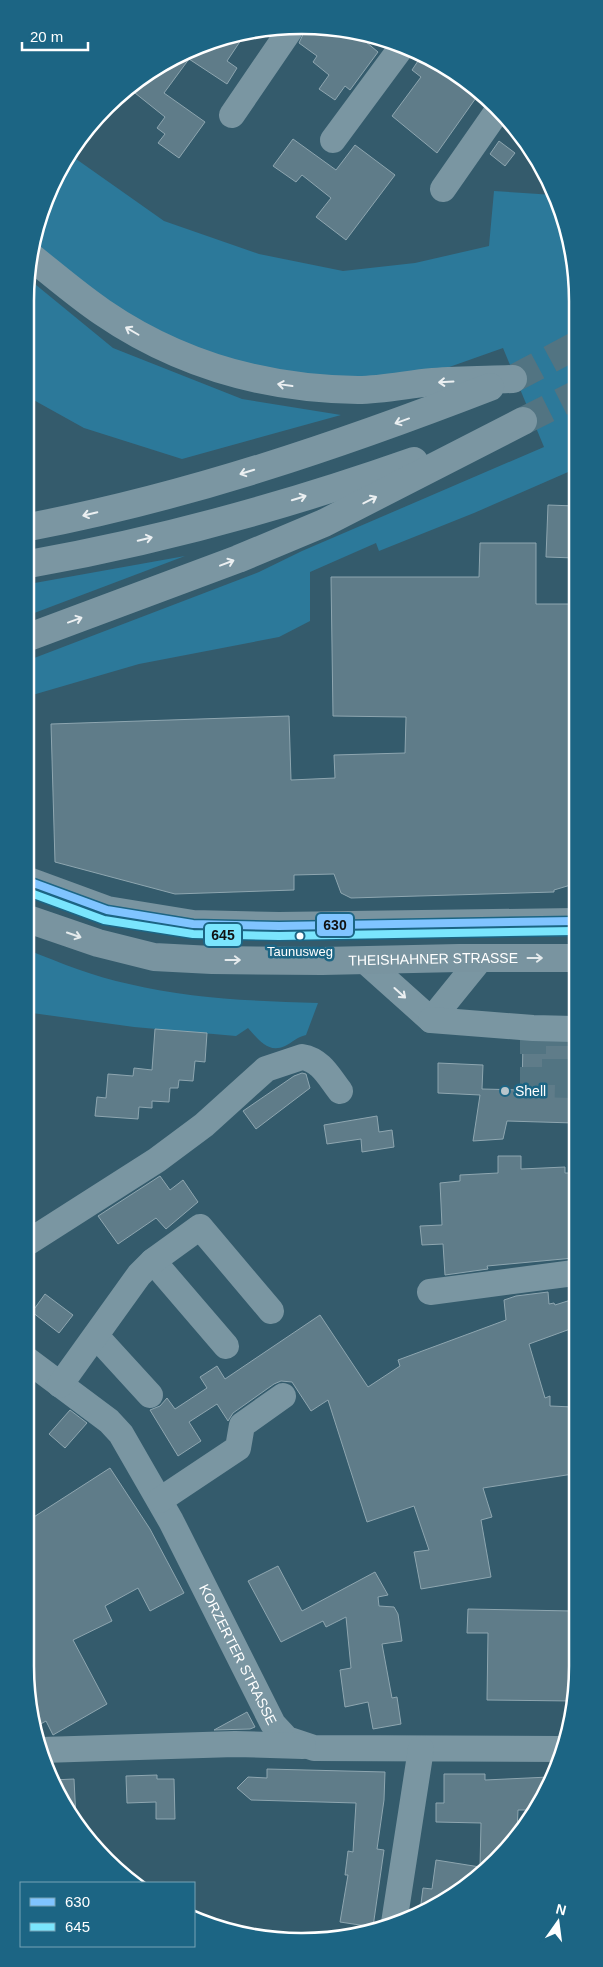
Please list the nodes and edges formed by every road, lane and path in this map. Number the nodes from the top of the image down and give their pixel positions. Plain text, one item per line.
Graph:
1 (287, 34) edge
2 (398, 52) edge
3 (232, 115) dead end
4 (494, 116) edge
5 (333, 140) dead end
6 (444, 189) dead end
7 (37, 261) edge
8 (34, 526) edge
9 (34, 563) edge
10 (34, 635) edge
11 (34, 883) edge
12 (34, 921) edge
13 (569, 922) edge
14 (458, 923) junction
15 (471, 957) junction
16 (569, 958) edge
17 (364, 960) junction
18 (431, 1020) junction
19 (569, 1029) edge
20 (340, 1091) dead end
21 (34, 1239) edge
22 (153, 1261) junction
23 (569, 1274) edge
24 (430, 1292) dead end
25 (272, 1311) dead end
26 (96, 1336) junction
27 (226, 1346) dead end
28 (34, 1365) edge
29 (60, 1385) junction
30 (150, 1395) dead end
31 (283, 1396) dead end
32 (160, 1500) junction
33 (305, 1746) junction
34 (421, 1749) junction
35 (47, 1750) edge
36 (556, 1750) edge
37 (395, 1916) edge

1 - 3 street
2 - 5 street
4 - 6 street
7 - 8 highway
9 - 10 highway
11 - 14 main road
12 -> 17 main road, THEISHAHNER STRASSE
13 - 14 main road
14 - 15 main road
15 -> 16 main road, THEISHAHNER STRASSE
15 - 17 main road, THEISHAHNER STRASSE
15 - 18 street
17 -> 18 street
18 - 19 street
20 - 21 street
22 - 25 street
22 - 26 street
22 - 27 street
23 - 24 street
26 - 29 street
26 - 30 street
28 - 29 street, KORZERTER STRASSE
29 - 32 street, KORZERTER STRASSE
31 - 32 street
32 - 33 street, KORZERTER STRASSE
33 - 34 street, KORZERTER STRASSE
33 - 35 street
34 - 36 street, KORZERTER STRASSE
34 - 37 street

